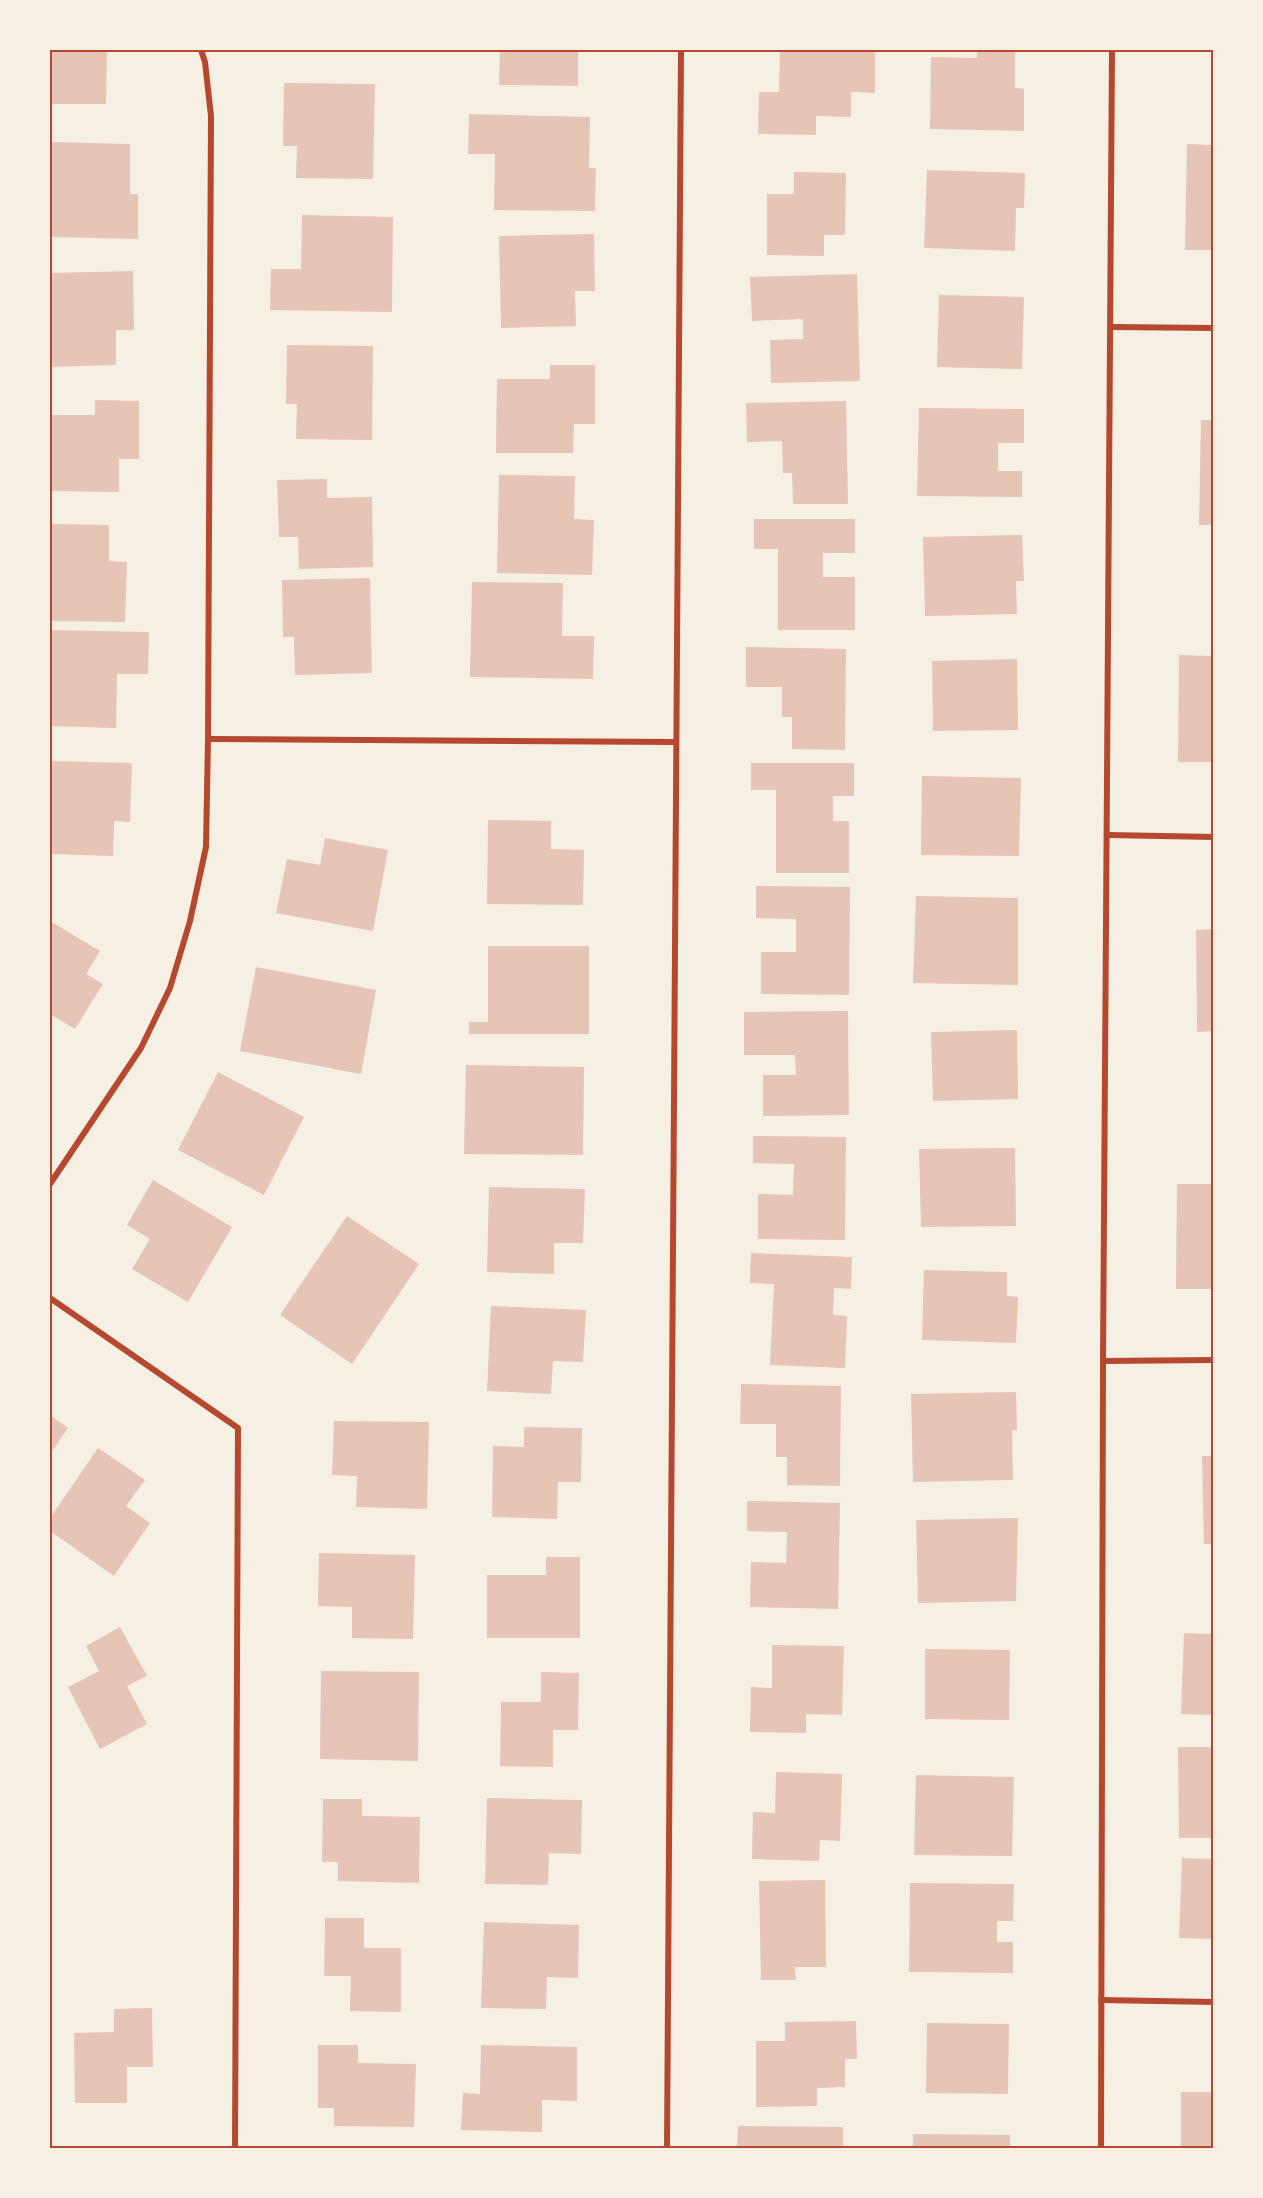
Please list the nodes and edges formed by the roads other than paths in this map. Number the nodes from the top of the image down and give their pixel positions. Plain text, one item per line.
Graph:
1 (201, 50) edge
2 (681, 50) edge
3 (1112, 50) edge
4 (1111, 327) junction
5 (1214, 328) edge
6 (208, 739) junction
7 (676, 742) junction
8 (1107, 836) junction
9 (1214, 837) edge
10 (50, 1184) edge
11 (50, 1298) edge
12 (1214, 1360) edge
13 (1103, 1361) junction
14 (1101, 2000) junction
15 (1214, 2002) edge
16 (235, 2148) edge
17 (667, 2148) edge
18 (1101, 2148) edge

1 - 6 street
2 - 7 street
3 - 4 street
4 - 5 street
4 - 8 street
6 - 7 street
6 - 10 street
7 - 17 street
8 - 9 street
8 - 13 street
11 - 16 street
12 - 13 street
13 - 14 street
14 - 15 street
14 - 18 street

